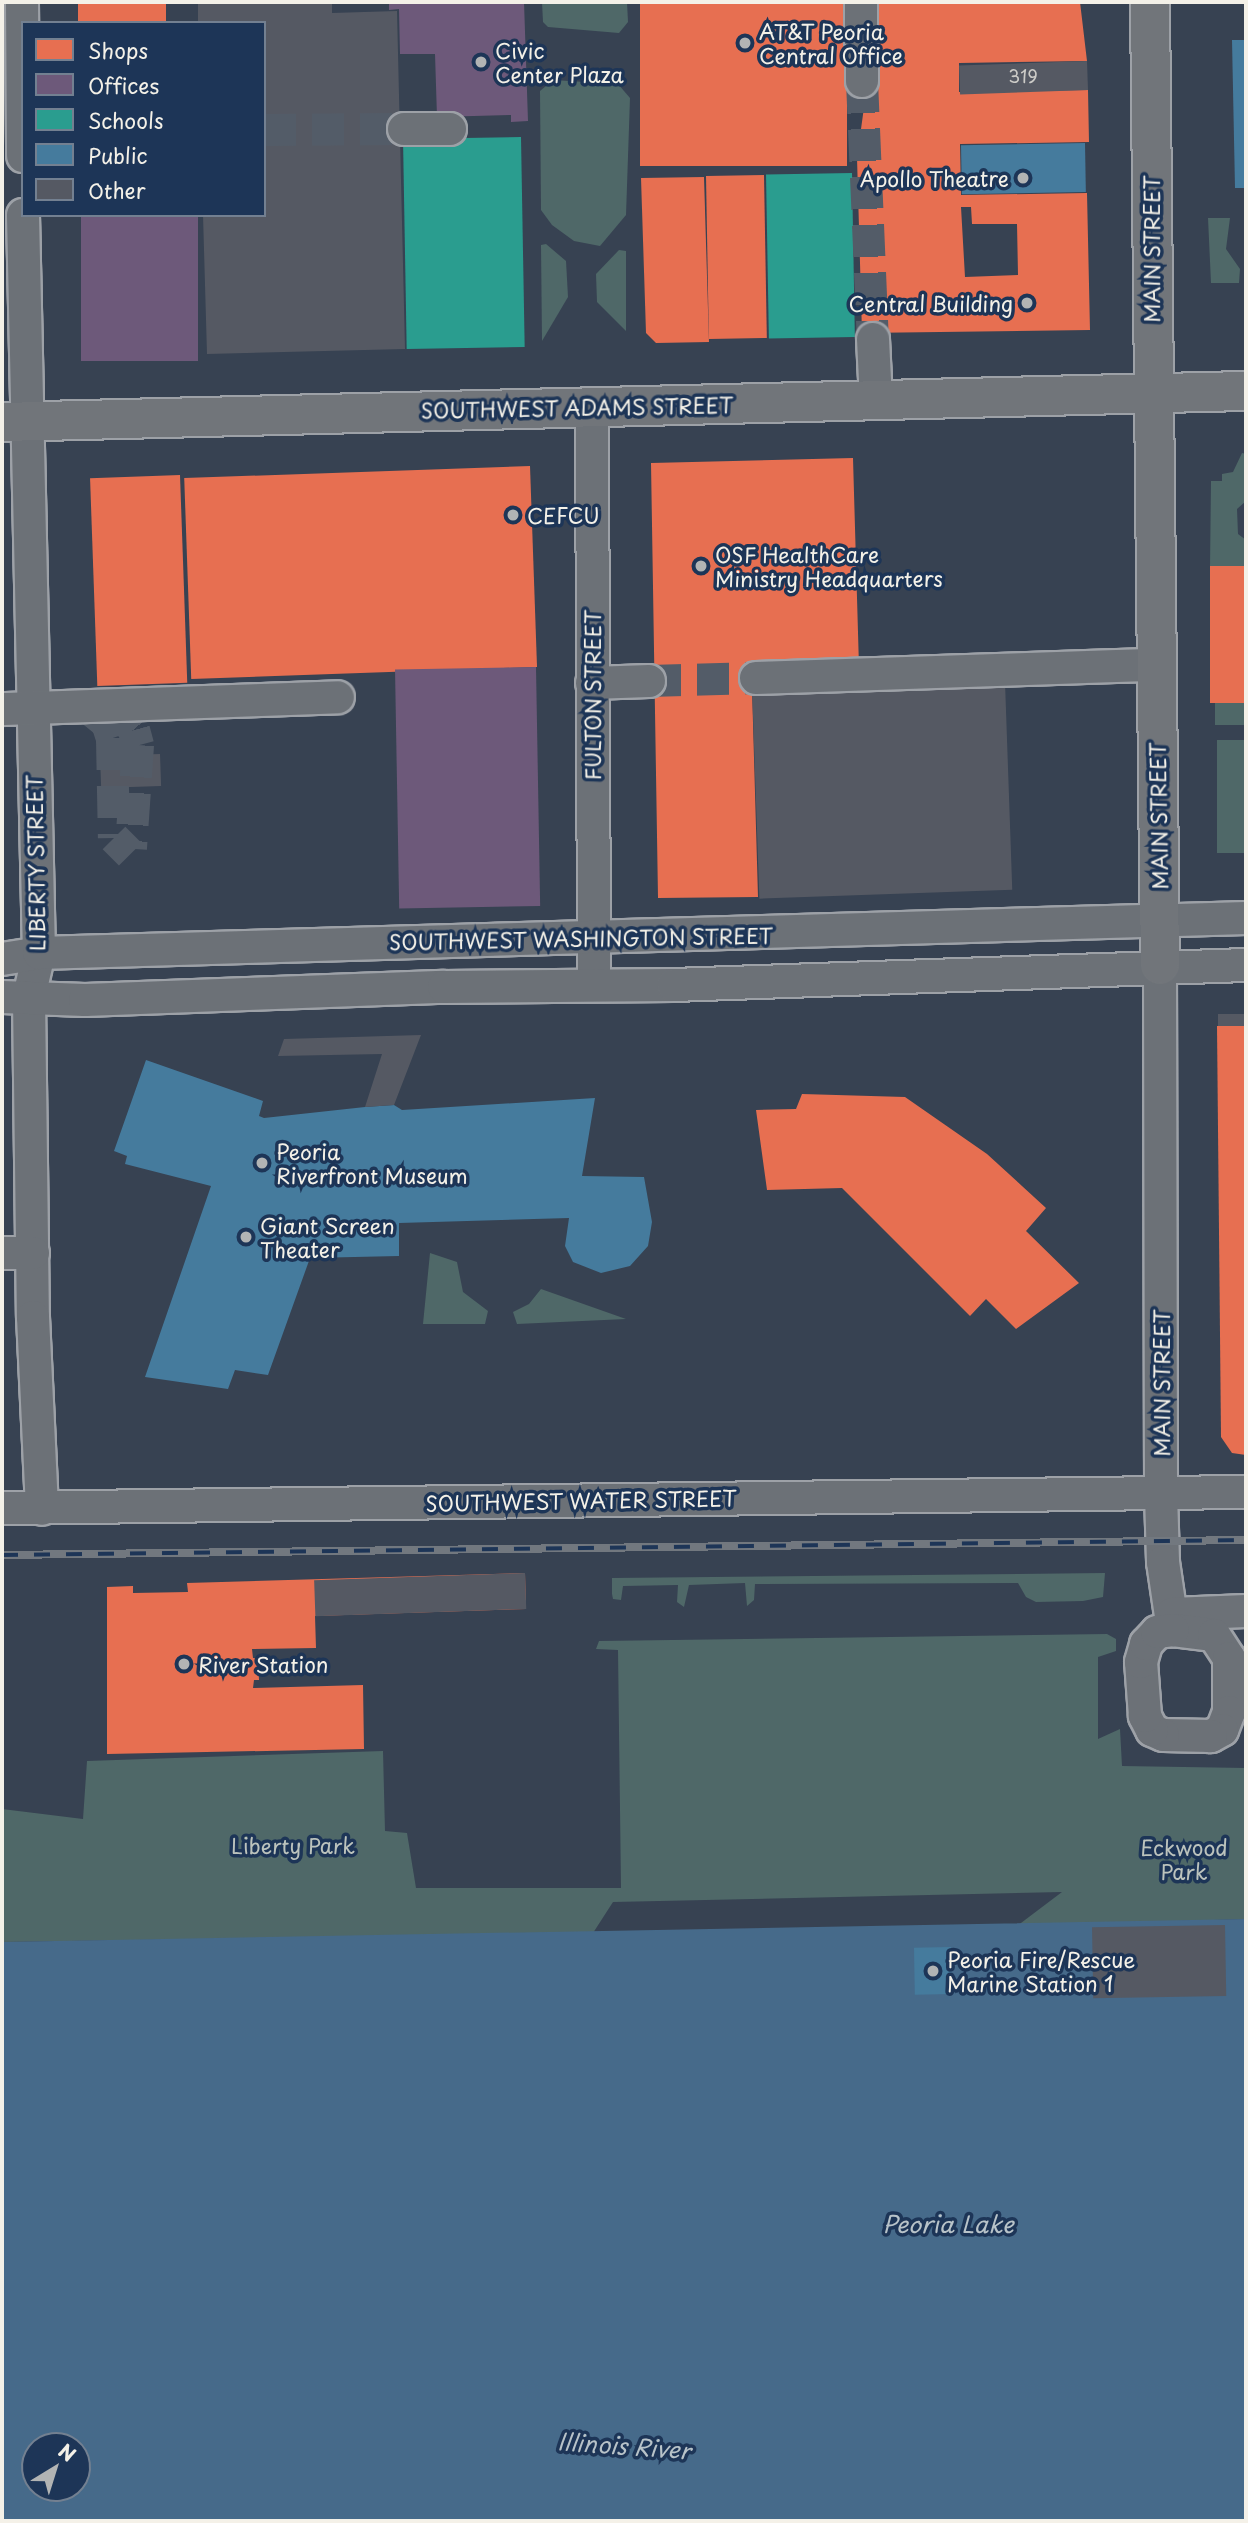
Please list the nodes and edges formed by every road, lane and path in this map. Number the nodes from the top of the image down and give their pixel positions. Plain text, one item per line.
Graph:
1 (22, 2) edge
2 (861, 2) edge
3 (1150, 2) edge
4 (22, 21) edge
5 (862, 81) tunnel mouth
6 (404, 129) tunnel mouth
7 (450, 129) dead end
8 (21, 138) edge
9 (2, 139) edge
10 (23, 217) edge
11 (873, 339) tunnel mouth
12 (1246, 391) edge
13 (1152, 393) junction
14 (876, 400) junction
15 (592, 405) junction
16 (13, 422) edge
17 (1156, 665) junction
18 (756, 678) tunnel mouth
19 (649, 681) tunnel mouth
20 (593, 683) junction
21 (338, 697) dead end
22 (17, 709) edge
23 (1246, 918) edge
24 (1160, 921) junction
25 (593, 938) junction
26 (38, 953) junction
27 (2, 959) edge
28 (1160, 965) junction
29 (1246, 965) edge
30 (594, 984) junction
31 (16, 997) edge
32 (33, 1253) junction
33 (2, 1254) edge
34 (1246, 1492) edge
35 (1161, 1494) junction
36 (2, 1508) edge
37 (42, 1509) junction
38 (1246, 1611) edge

1 - 4 street
2 - 5 street
3 - 13 main road, MAIN STREET
6 - 7 street
8 - 9 street
10 - 16 street, LIBERTY STREET
11 - 14 street
12 - 13 main road, SOUTHWEST ADAMS STREET
13 - 14 main road, SOUTHWEST ADAMS STREET
13 - 17 main road, MAIN STREET
14 - 15 main road, SOUTHWEST ADAMS STREET
15 - 16 main road, SOUTHWEST ADAMS STREET
15 - 20 street, FULTON STREET
16 - 22 street, LIBERTY STREET
17 - 18 street
17 - 24 main road, MAIN STREET
19 - 20 street
20 - 25 street, FULTON STREET
21 - 22 street
22 - 26 street, LIBERTY STREET
23 - 24 street, SOUTHWEST WASHINGTON STREET
24 - 25 street, SOUTHWEST WASHINGTON STREET
24 - 28 main road, MAIN STREET
25 - 26 street, SOUTHWEST WASHINGTON STREET
25 - 30 street, FULTON STREET
26 - 27 street, SOUTHWEST WASHINGTON STREET
26 - 31 street, LIBERTY STREET
28 - 29 street
28 - 30 street
28 - 35 street, MAIN STREET
30 - 31 street
31 - 32 street, LIBERTY STREET
32 - 33 street
32 - 37 street, LIBERTY STREET
34 - 35 street, SOUTHWEST WATER STREET
35 - 37 street, SOUTHWEST WATER STREET
35 - 38 street, MAIN STREET
36 - 37 street, SOUTHWEST WATER STREET

